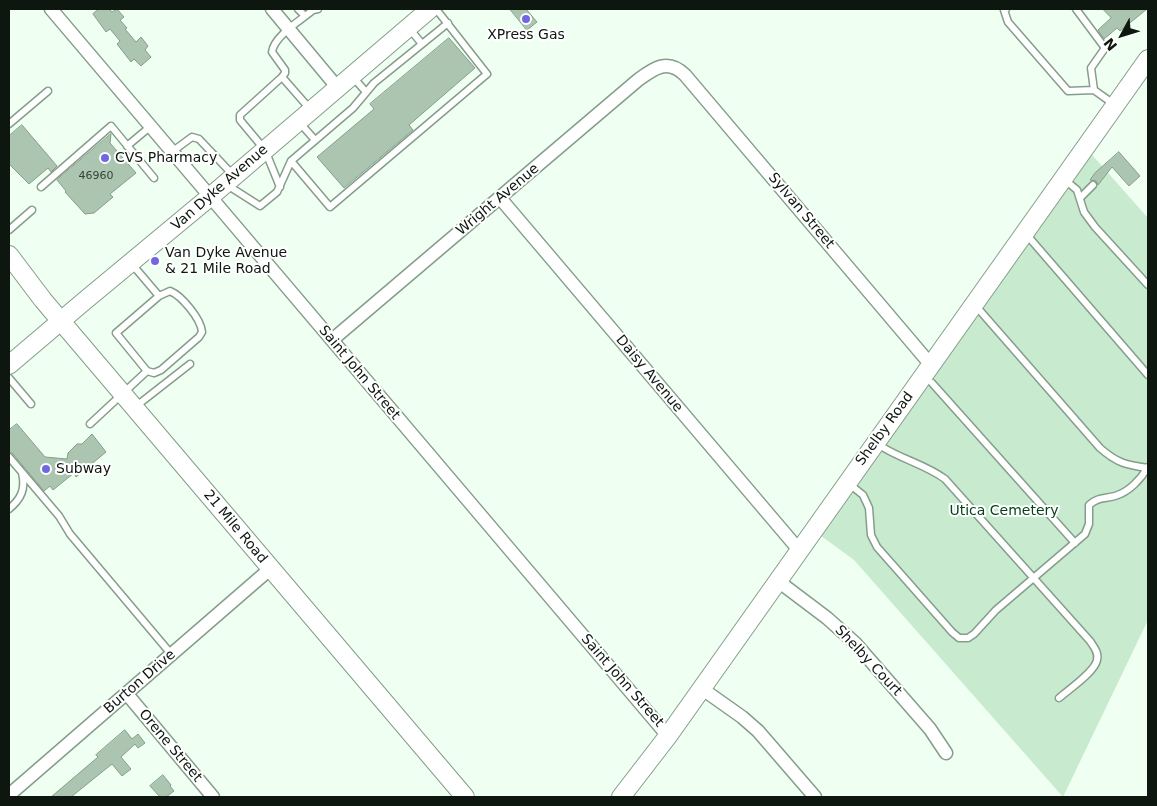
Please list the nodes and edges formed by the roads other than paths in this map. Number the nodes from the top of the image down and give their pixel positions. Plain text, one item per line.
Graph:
1 (51, 9) edge
2 (272, 9) edge
3 (298, 9) edge
4 (318, 9) edge
5 (1006, 9) edge
6 (1076, 9) edge
7 (422, 14) edge
8 (305, 16) junction
9 (448, 23) junction
10 (289, 29) junction
11 (422, 44) junction
12 (1148, 59) edge
13 (666, 65) joint
14 (283, 75) junction
15 (351, 75) junction
16 (337, 87) junction
17 (1094, 90) junction
18 (48, 91) dead end
19 (366, 92) junction
20 (1116, 105) junction
21 (304, 115) junction
22 (9, 124) edge
23 (151, 126) junction
24 (315, 140) junction
25 (127, 146) junction
26 (265, 150) junction
27 (173, 151) junction
28 (291, 160) junction
29 (154, 178) dead end
30 (1064, 179) junction
31 (230, 180) junction
32 (1093, 185) dead end
33 (40, 187) dead end
34 (280, 187) junction
35 (211, 196) junction
36 (500, 198) junction
37 (1080, 198) junction
38 (32, 210) dead end
39 (9, 230) edge
40 (1025, 233) junction
41 (9, 255) edge
42 (131, 263) junction
43 (1148, 285) edge
44 (159, 296) junction
45 (974, 304) junction
46 (60, 321) junction
47 (332, 340) junction
48 (190, 364) dead end
49 (9, 365) edge
50 (931, 365) junction
51 (147, 371) junction
52 (1148, 375) edge
53 (9, 378) edge
54 (932, 383) dead end
55 (122, 394) junction
56 (31, 404) dead end
57 (134, 408) junction
58 (90, 424) dead end
59 (884, 448) dead end
60 (9, 457) edge
61 (1148, 468) edge
62 (21, 472) junction
63 (847, 482) junction
64 (9, 509) edge
65 (1075, 543) junction
66 (798, 550) junction
67 (270, 569) junction
68 (1035, 579) junction
69 (778, 581) junction
70 (172, 655) junction
71 (701, 688) junction
72 (127, 694) junction
73 (1059, 698) dead end
74 (668, 736) junction
75 (946, 754) dead end
76 (9, 795) edge
77 (213, 797) edge
78 (465, 797) edge
79 (621, 797) edge
80 (815, 797) edge

1 - 23 street, Saint John Street
2 - 10 street
3 - 8 lane
4 - 8 lane
5 - 17 lane
6 - 17 lane
7 - 9 lane
7 - 11 lane
7 - 15 street, Van Dyke Avenue
8 - 10 lane
9 - 11 lane
9 - 28 lane
10 - 14 lane
10 - 16 street
11 - 19 lane
12 - 20 street, Shelby Road
13 - 36 street, Wright Avenue
13 - 50 street, Sylvan Street
14 - 21 lane
14 - 26 lane
15 - 16 street, Van Dyke Avenue
15 - 19 lane
16 - 21 street, Van Dyke Avenue
17 - 20 lane
18 - 22 lane
19 - 24 lane
20 - 30 street, Shelby Road
21 - 24 lane
21 - 26 street, Van Dyke Avenue
23 - 25 lane
23 - 27 street, Saint John Street
24 - 28 lane
25 - 29 lane
25 - 33 lane
26 - 31 street, Van Dyke Avenue
26 - 34 lane
27 - 31 lane
27 - 35 street, Saint John Street
28 - 34 lane
30 - 37 lane
30 - 40 street, Shelby Road
31 - 34 lane
31 - 35 street, Van Dyke Avenue
32 - 37 lane
35 - 42 street, Van Dyke Avenue
35 - 47 street, Saint John Street
36 - 47 street, Wright Avenue
36 - 66 street, Daisy Avenue
37 - 43 lane
38 - 39 lane
40 - 45 street, Shelby Road
40 - 52 lane
41 - 46 street, 21 Mile Road
42 - 44 lane
42 - 46 street, Van Dyke Avenue
44 - 51 lane
44 - 51 lane
45 - 50 street, Shelby Road
45 - 61 lane
46 - 49 street, Van Dyke Avenue
46 - 55 street, 21 Mile Road
47 - 74 street, Saint John Street
48 - 57 lane
50 - 63 street, Shelby Road
51 - 55 lane
53 - 56 lane
54 - 65 lane
55 - 57 street, 21 Mile Road
55 - 58 lane
57 - 67 street, 21 Mile Road
59 - 68 lane
60 - 62 lane
61 - 65 lane
62 - 64 lane
62 - 70 lane
63 - 66 street, Shelby Road
63 - 68 lane
65 - 68 lane
66 - 69 street, Shelby Road
67 - 70 street, Burton Drive
67 - 78 street, 21 Mile Road
68 - 73 lane
69 - 71 street, Shelby Road
69 - 75 street, Shelby Court
70 - 72 street, Burton Drive
71 - 74 street, Shelby Road
71 - 80 street
72 - 76 street, Burton Drive
72 - 77 street, Orene Street
74 - 79 street, Shelby Road

